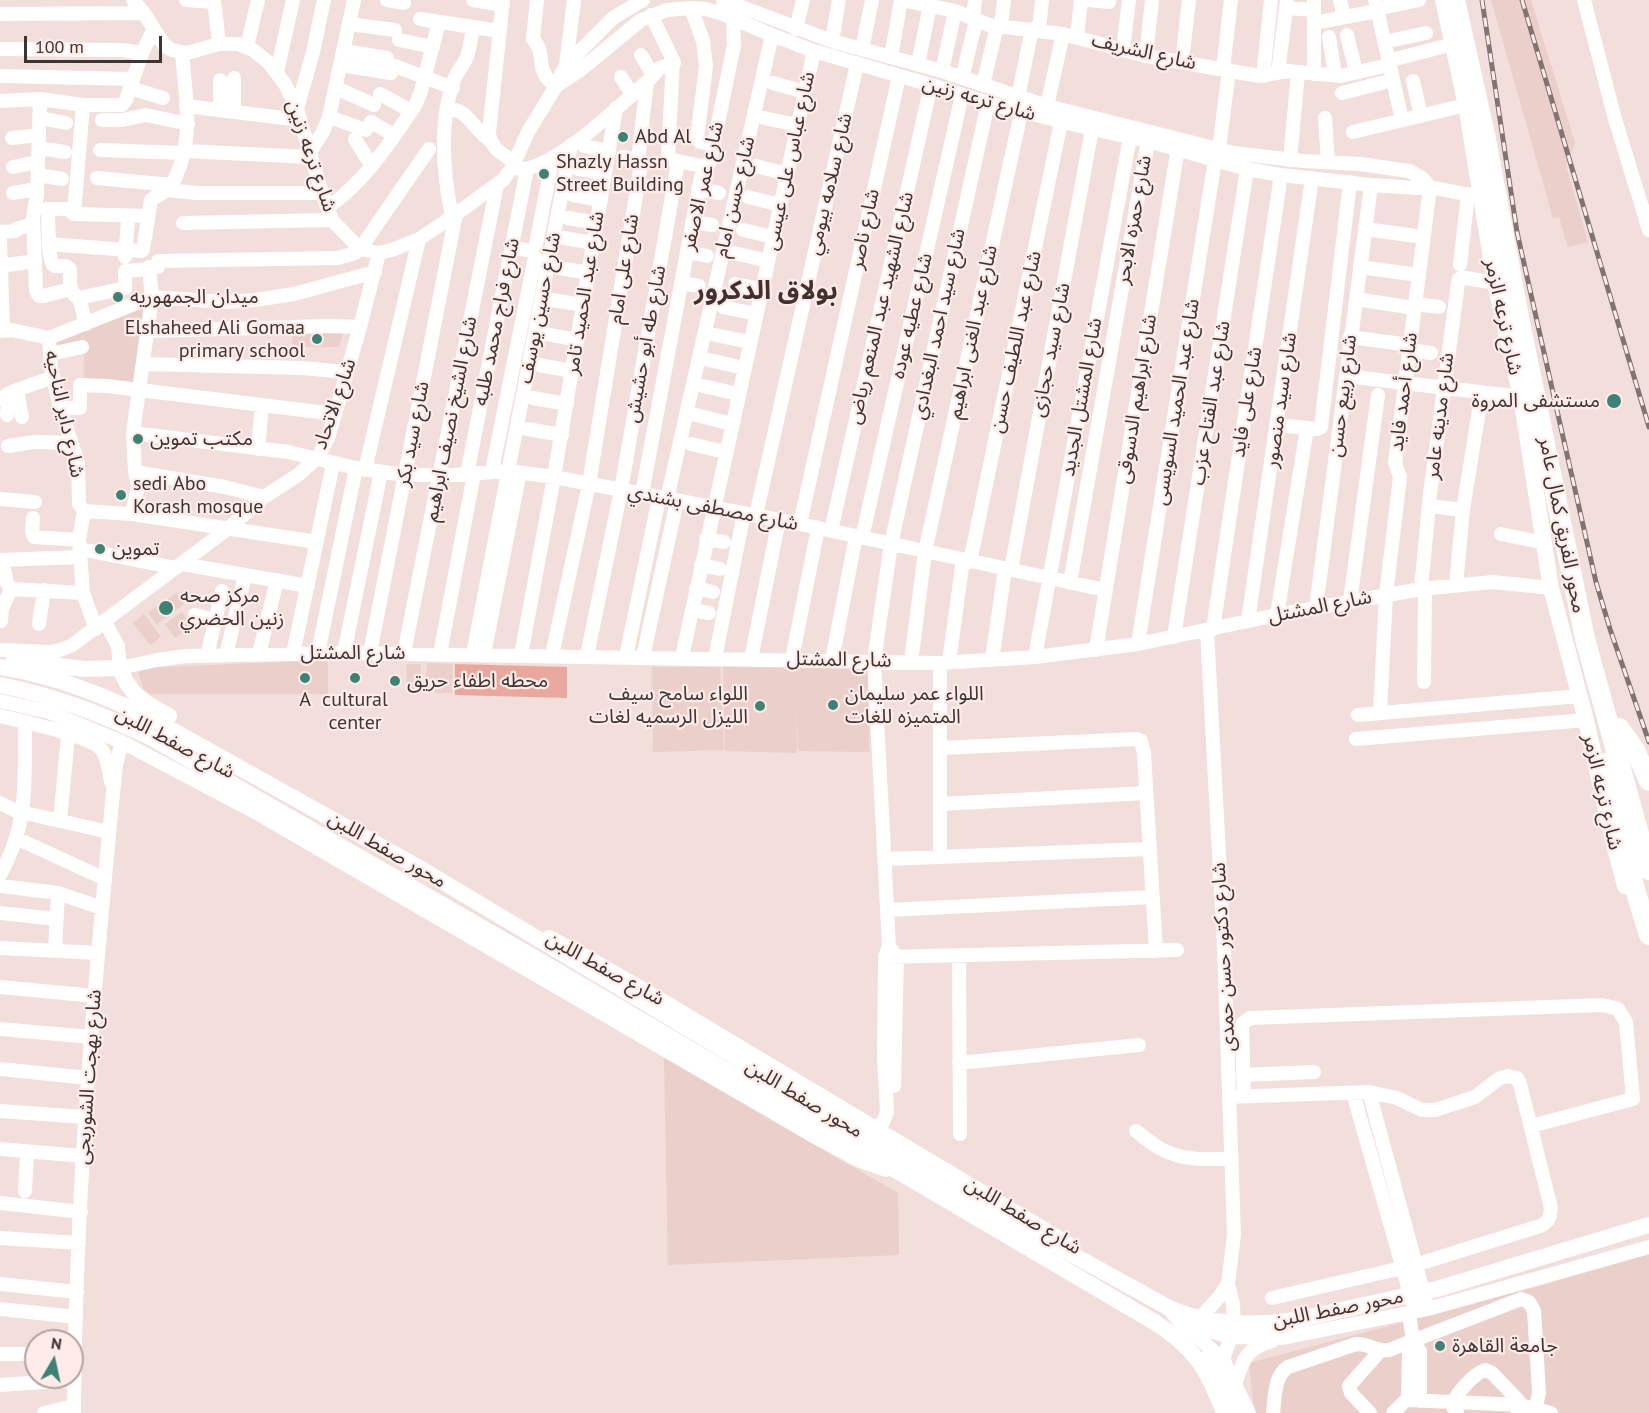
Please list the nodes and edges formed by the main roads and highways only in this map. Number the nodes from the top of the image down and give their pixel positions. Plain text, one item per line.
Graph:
1 (1443, 0) edge
2 (1455, 0) edge
3 (1465, 0) edge
4 (1576, 600) junction
5 (0, 658) edge
6 (0, 667) edge
7 (0, 685) edge
8 (1592, 725) junction
9 (1619, 728) junction
10 (1649, 781) edge
11 (1649, 829) edge
12 (423, 870) junction
13 (1649, 870) edge
14 (1649, 935) edge
15 (1649, 945) edge
16 (1649, 1225) edge
17 (1184, 1342) junction
18 (1225, 1413) edge
19 (1240, 1413) edge

1 - 8 main road, شارع ترعه الزمر
2 - 4 highway, محور الفريق كمال عامر
3 - 9 highway, محور الفريق كمال عامر
4 - 8 highway
4 - 13 highway, محور الفريق كمال عامر
5 - 12 main road
6 - 12 main road, محور صفط اللبن
7 - 17 main road, محور صفط اللبن
8 - 14 highway
8 - 15 main road, شارع ترعه الزمر
9 - 10 highway
9 - 11 highway, محور الفريق كمال عامر
12 - 16 main road, محور صفط اللبن
17 - 18 main road, محور صفط اللبن
17 - 19 main road

